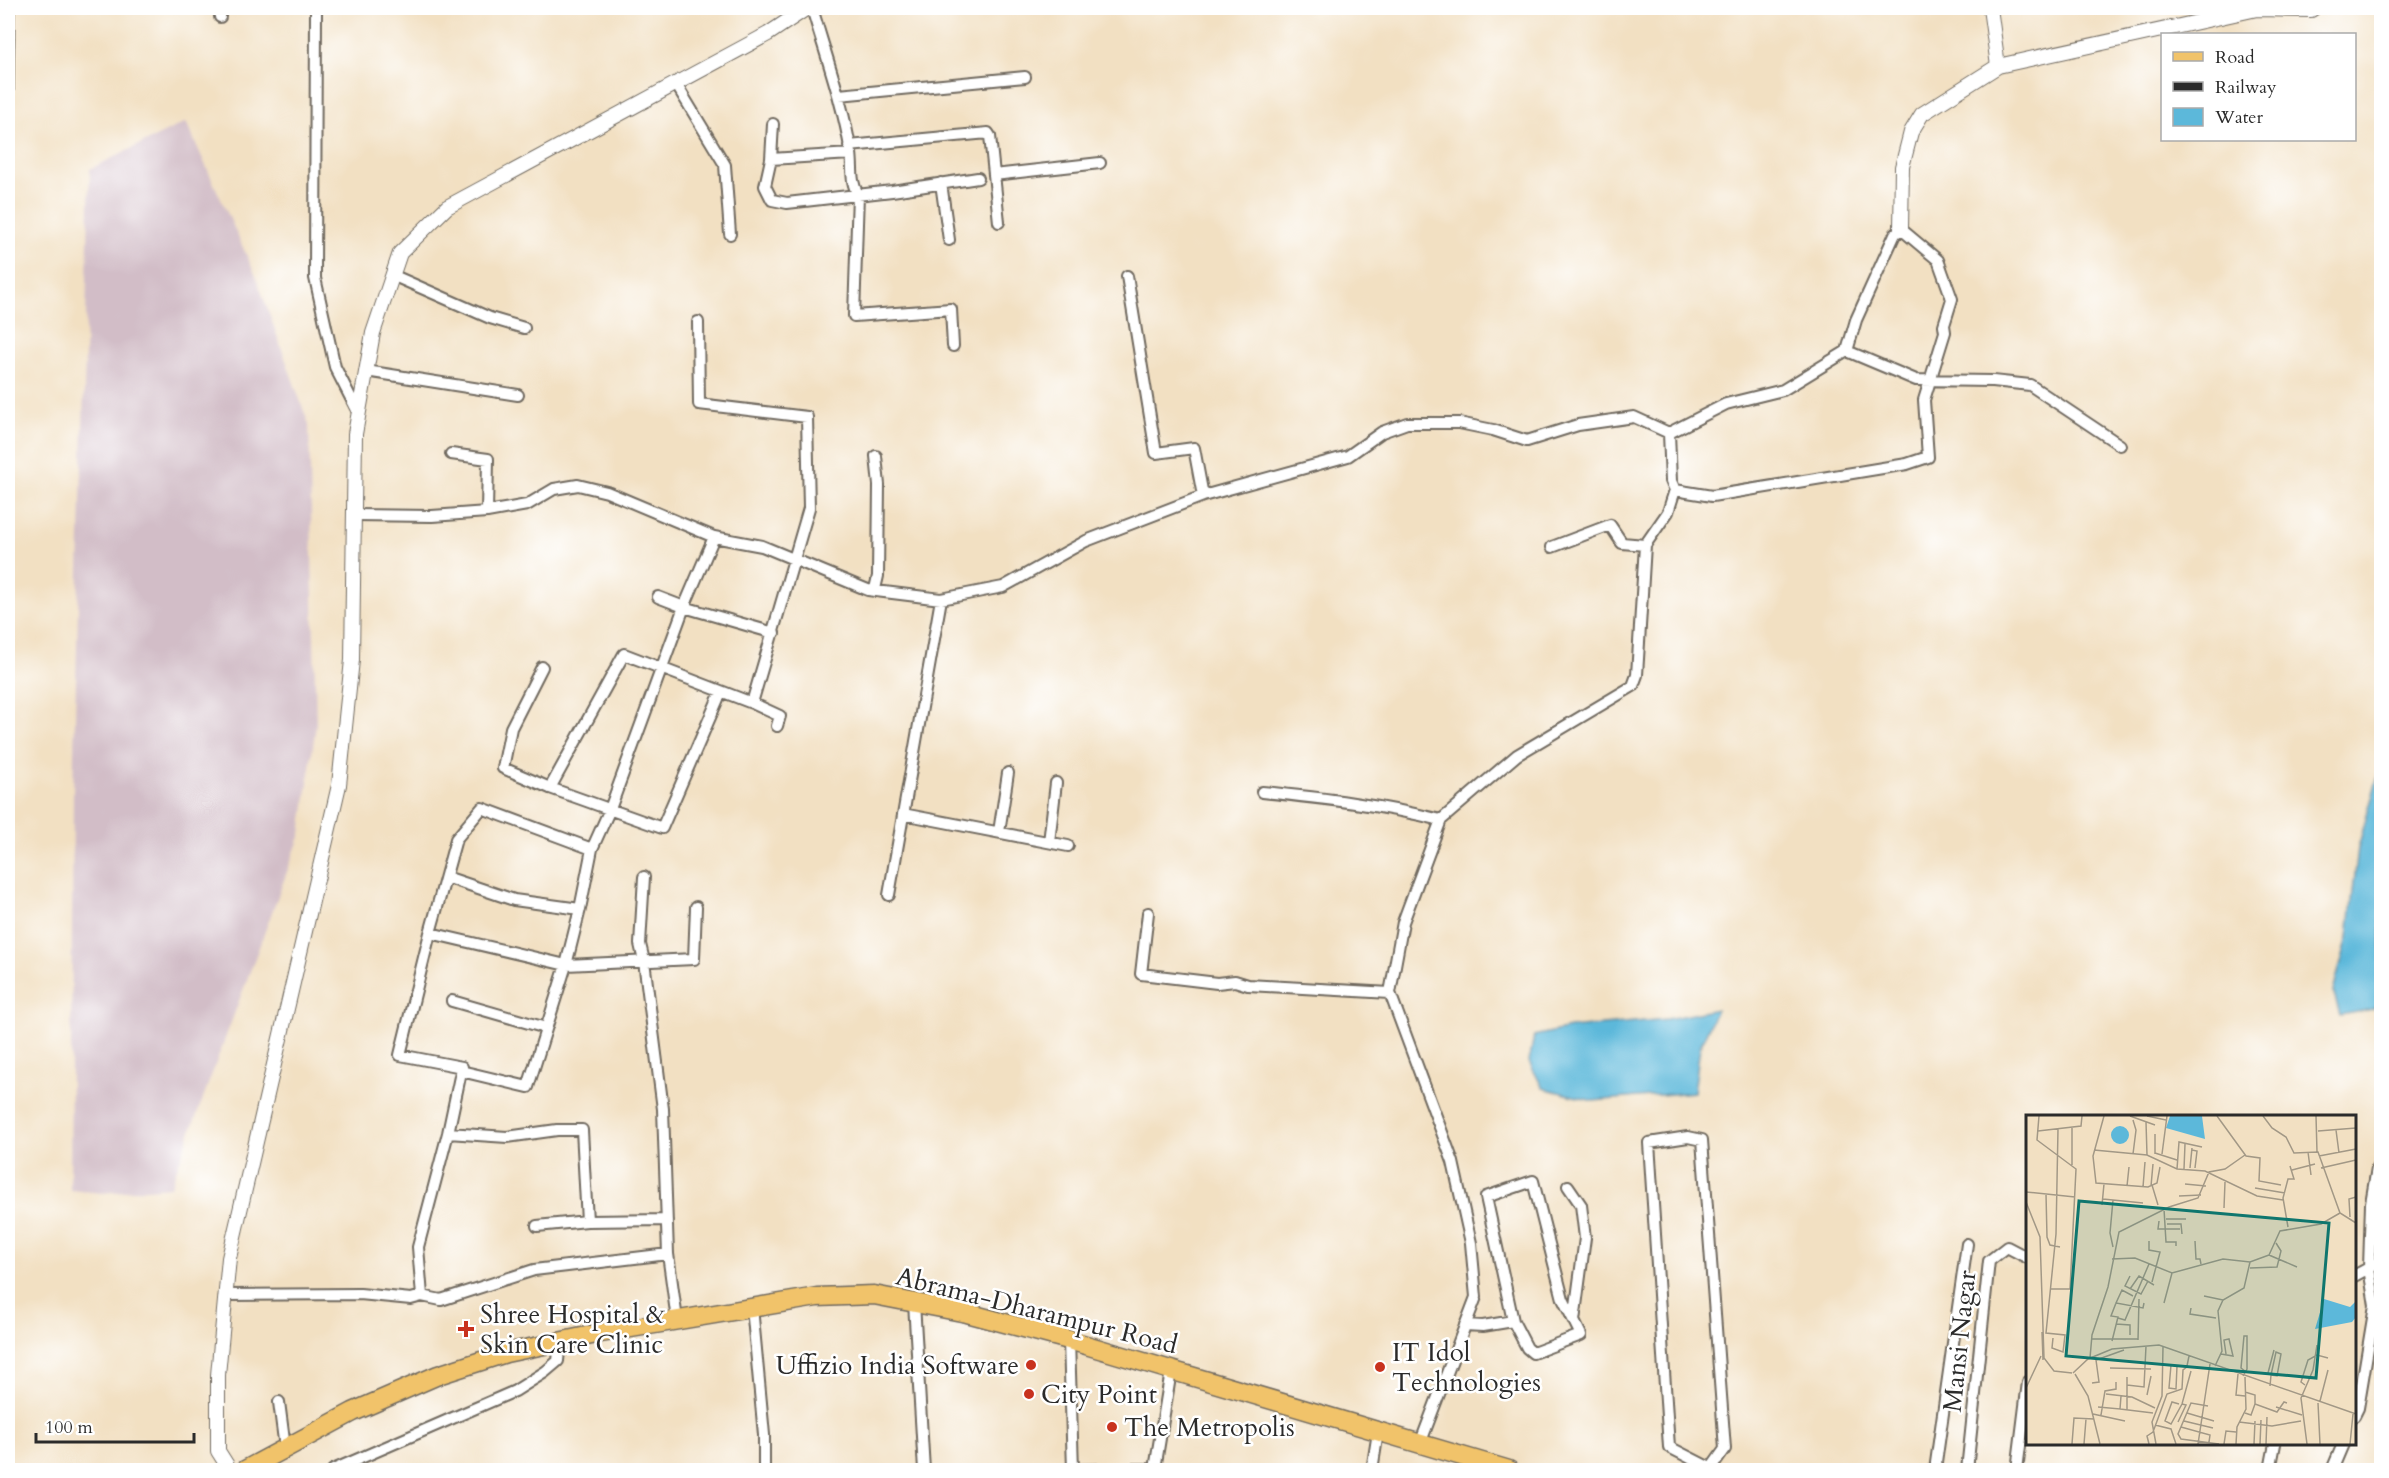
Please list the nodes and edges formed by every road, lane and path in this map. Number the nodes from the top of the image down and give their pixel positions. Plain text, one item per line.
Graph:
1 (316, 8) edge
2 (807, 8) edge
3 (812, 8) edge
4 (1990, 8) edge
5 (2314, 8) edge
6 (1998, 66) junction
7 (1025, 77) dead end
8 (676, 84) junction
9 (839, 95) junction
10 (773, 124) dead end
11 (850, 150) junction
12 (771, 159) junction
13 (1100, 163) dead end
14 (994, 175) junction
15 (978, 178) dead end
16 (941, 183) junction
17 (858, 194) junction
18 (999, 222) dead end
19 (1900, 228) junction
20 (730, 234) dead end
21 (950, 240) dead end
22 (392, 275) junction
23 (1127, 276) dead end
24 (698, 321) dead end
25 (524, 328) dead end
26 (953, 346) dead end
27 (1847, 351) junction
28 (366, 371) junction
29 (1930, 380) junction
30 (518, 395) dead end
31 (359, 414) junction
32 (1669, 433) junction
33 (2120, 445) dead end
34 (451, 454) dead end
35 (876, 456) dead end
36 (1675, 490) junction
37 (1203, 496) junction
38 (487, 512) junction
39 (354, 514) junction
40 (714, 537) junction
41 (1645, 545) junction
42 (1552, 547) dead end
43 (794, 558) junction
44 (875, 589) junction
45 (658, 597) dead end
46 (941, 599) junction
47 (684, 607) junction
48 (774, 633) junction
49 (542, 667) dead end
50 (661, 669) junction
51 (721, 693) junction
52 (752, 703) junction
53 (777, 726) dead end
54 (1008, 773) dead end
55 (1056, 783) dead end
56 (550, 788) junction
57 (1262, 792) dead end
58 (610, 809) junction
59 (903, 814) junction
60 (1441, 820) junction
61 (999, 832) junction
62 (1049, 842) junction
63 (1068, 846) dead end
64 (592, 849) junction
65 (446, 877) junction
66 (644, 877) dead end
67 (889, 895) dead end
68 (696, 907) dead end
69 (580, 909) junction
70 (1148, 913) dead end
71 (429, 933) junction
72 (644, 961) junction
73 (566, 964) junction
74 (1390, 993) junction
75 (452, 1001) dead end
76 (546, 1028) junction
77 (461, 1071) junction
78 (448, 1132) junction
79 (2377, 1168) dead end
80 (1568, 1186) dead end
81 (667, 1220) junction
82 (587, 1221) junction
83 (537, 1226) dead end
84 (1968, 1244) dead end
85 (668, 1254) junction
86 (2026, 1257) edge
87 (2382, 1261) edge
88 (2368, 1268) junction
89 (2356, 1275) edge
90 (226, 1295) junction
91 (422, 1296) junction
92 (914, 1303) junction
93 (752, 1307) junction
94 (677, 1320) junction
95 (1513, 1321) junction
96 (1574, 1321) junction
97 (1465, 1325) junction
98 (1069, 1340) junction
99 (560, 1341) junction
100 (1172, 1371) junction
101 (2026, 1400) edge
102 (279, 1402) dead end
103 (2356, 1413) edge
104 (1377, 1431) junction
105 (1420, 1444) junction
106 (2275, 1445) edge
107 (2342, 1445) edge
108 (285, 1448) junction
109 (1710, 1469) edge
110 (230, 1470) edge
111 (245, 1470) edge
112 (333, 1470) edge
113 (764, 1470) edge
114 (924, 1470) edge
115 (1072, 1470) edge
116 (1372, 1470) edge
117 (1509, 1470) edge
118 (1935, 1470) edge
119 (1967, 1470) edge
120 (2018, 1470) edge
121 (2270, 1470) edge
122 (2332, 1470) edge

1 - 31 street
2 - 8 street
3 - 9 street
4 - 6 street
5 - 6 street
6 - 19 street
7 - 9 street
8 - 20 street
8 - 22 street
9 - 11 street
10 - 12 street
11 - 12 street
11 - 14 street
11 - 17 street
12 - 17 street
13 - 14 street
14 - 18 street
15 - 16 street
16 - 17 street
16 - 21 street
17 - 26 street
19 - 27 street
19 - 29 street
22 - 25 street
22 - 28 street
23 - 37 street
24 - 43 street
27 - 29 street
27 - 32 street
28 - 30 street
28 - 31 street
29 - 33 street
29 - 36 street
31 - 39 street
32 - 36 street
32 - 37 street
34 - 38 street
35 - 44 street
36 - 41 street
37 - 46 street
38 - 39 street
38 - 40 street
39 - 90 street
40 - 43 street
40 - 47 street
41 - 42 street
41 - 60 street
43 - 44 street
43 - 48 street
44 - 46 street
45 - 47 street
46 - 59 street
47 - 48 street
47 - 50 street
48 - 52 street
49 - 56 street
50 - 51 street
50 - 56 street
50 - 58 street
51 - 52 street
51 - 58 street
52 - 53 street
54 - 61 street
55 - 62 street
56 - 58 street
57 - 60 street
58 - 64 street
59 - 61 street
59 - 67 street
60 - 74 street
61 - 62 street
62 - 63 street
64 - 65 street
64 - 69 street
65 - 69 street
65 - 71 street
66 - 72 street
68 - 72 street
69 - 73 street
70 - 74 street
71 - 73 street
71 - 77 street
72 - 73 street
72 - 81 street
73 - 76 street
74 - 97 street
75 - 76 street
76 - 77 street
77 - 78 street
78 - 82 street
78 - 91 street
79 - 88 street
80 - 96 street
81 - 82 street
81 - 85 street
82 - 83 street
84 - 118 street, Mansi Nagar
85 - 91 street
85 - 94 street
86 - 119 street, Mansi Nagar
87 - 88 street
88 - 89 street
88 - 103 street
90 - 91 street
90 - 110 street
92 - 93 main road, Abrama-Dharampur Road
92 - 98 main road, Abrama-Dharampur Road
92 - 114 street
93 - 94 main road, Abrama-Dharampur Road
93 - 113 street
94 - 99 main road, Abrama-Dharampur Road
95 - 96 street
95 - 96 street
95 - 97 street
97 - 105 street
98 - 100 main road, Abrama-Dharampur Road
98 - 115 street
99 - 108 main road, Abrama-Dharampur Road
99 - 112 street
100 - 104 main road, Abrama-Dharampur Road
100 - 115 street
101 - 120 street
102 - 108 street
104 - 105 main road, Abrama-Dharampur Road
104 - 116 street
105 - 117 main road, Abrama-Dharampur Road
106 - 121 street
107 - 122 street
108 - 111 main road, Abrama-Dharampur Road
109 - 109 street

